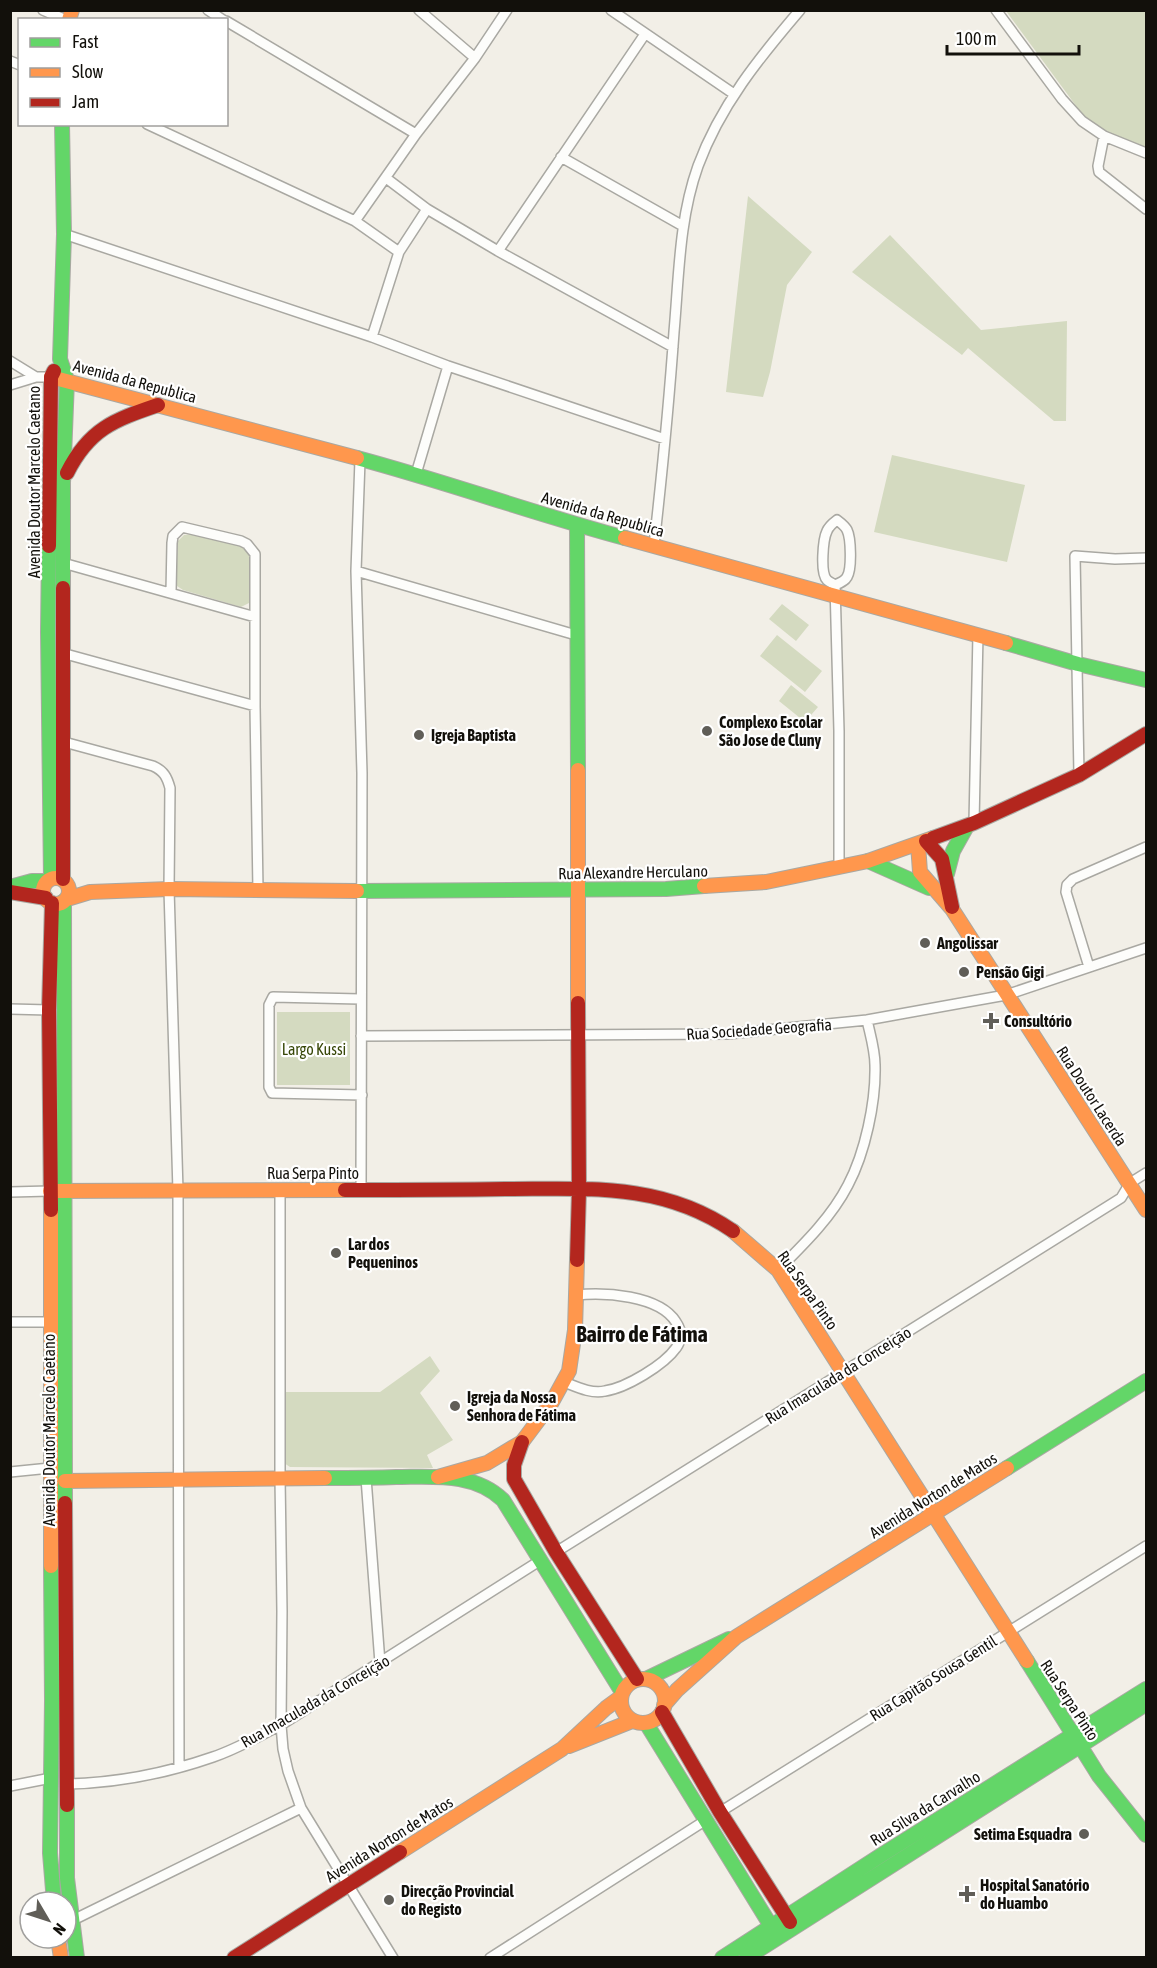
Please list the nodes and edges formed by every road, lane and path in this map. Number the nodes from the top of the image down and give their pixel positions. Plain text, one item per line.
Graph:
1 (43, 10) edge
2 (208, 10) edge
3 (419, 10) edge
4 (507, 10) edge
5 (611, 10) edge
6 (800, 10) edge
7 (996, 10) edge
8 (63, 18) edge
9 (222, 18) edge
10 (228, 22) edge
11 (645, 34) junction
12 (475, 58) junction
13 (734, 94) junction
14 (62, 126) edge
15 (151, 126) edge
16 (416, 134) junction
17 (1104, 136) junction
18 (1146, 153) edge
19 (561, 157) junction
20 (386, 178) junction
21 (427, 209) junction
22 (1146, 209) edge
23 (355, 221) junction
24 (683, 226) junction
25 (64, 234) junction
26 (498, 251) junction
27 (399, 252) junction
28 (372, 338) junction
29 (673, 347) junction
30 (60, 359) junction
31 (10, 360) edge
32 (448, 366) junction
33 (36, 377) junction
34 (51, 377) junction
35 (67, 380) junction
36 (10, 385) edge
37 (158, 405) junction
38 (665, 439) junction
39 (360, 460) junction
40 (416, 474) junction
41 (63, 483) junction
42 (577, 525) junction
43 (654, 546) junction
44 (1146, 558) edge
45 (63, 563) junction
46 (356, 571) junction
47 (835, 590) junction
48 (171, 592) junction
49 (255, 617) junction
50 (978, 634) junction
51 (576, 635) junction
52 (62, 652) junction
53 (1078, 664) junction
54 (1146, 680) edge
55 (255, 705) junction
56 (1146, 734) edge
57 (64, 742) junction
58 (1079, 775) junction
59 (971, 825) junction
60 (922, 843) junction
61 (1146, 847) edge
62 (868, 861) junction
63 (839, 868) junction
64 (57, 880) junction
65 (10, 887) edge
66 (941, 887) junction
67 (169, 889) junction
68 (258, 890) junction
69 (579, 890) junction
70 (362, 891) junction
71 (10, 892) edge
72 (90, 892) junction
73 (57, 900) junction
74 (1146, 948) edge
75 (1089, 967) junction
76 (1006, 995) junction
77 (360, 999) junction
78 (10, 1009) edge
79 (49, 1010) junction
80 (867, 1020) junction
81 (578, 1034) junction
82 (361, 1036) junction
83 (362, 1095) junction
84 (1146, 1173) edge
85 (1130, 1183) junction
86 (280, 1190) junction
87 (361, 1190) junction
88 (579, 1190) junction
89 (50, 1191) junction
90 (64, 1191) junction
91 (178, 1191) junction
92 (10, 1192) edge
93 (1143, 1195) edge
94 (1121, 1198) junction
95 (1146, 1210) edge
96 (777, 1270) junction
97 (576, 1295) junction
98 (10, 1322) edge
99 (51, 1322) junction
100 (844, 1372) junction
101 (1146, 1381) edge
102 (564, 1382) junction
103 (522, 1442) junction
104 (50, 1468) junction
105 (10, 1472) edge
106 (438, 1477) junction
107 (280, 1478) junction
108 (366, 1478) junction
109 (179, 1479) junction
110 (65, 1481) junction
111 (934, 1514) junction
112 (1146, 1546) edge
113 (556, 1552) junction
114 (541, 1560) junction
115 (1006, 1631) junction
116 (736, 1637) junction
117 (381, 1663) junction
118 (641, 1679) junction
119 (622, 1694) junction
120 (1145, 1696) edge
121 (663, 1709) junction
122 (639, 1722) junction
123 (281, 1725) junction
124 (1077, 1741) junction
125 (562, 1749) junction
126 (179, 1767) junction
127 (51, 1778) junction
128 (67, 1784) junction
129 (11, 1785) edge
130 (301, 1808) junction
131 (720, 1812) junction
132 (706, 1820) junction
133 (1146, 1835) edge
134 (349, 1885) junction
135 (53, 1890) edge
136 (68, 1890) edge
137 (78, 1917) edge
138 (789, 1921) junction
139 (774, 1931) junction
140 (234, 1958) edge
141 (393, 1958) edge
142 (490, 1958) edge
143 (722, 1958) edge
144 (746, 1958) edge

1 - 8 street
2 - 9 street
3 - 12 street
4 - 12 street
5 - 11 street
6 - 13 street
7 - 17 street
10 - 16 street
11 - 13 street
11 - 19 street
12 - 16 street
13 - 24 street
14 - 25 street
15 - 23 street
16 - 20 street
17 - 18 street
17 - 22 street
19 - 24 street
19 - 26 street
20 - 21 street
20 - 23 street
21 - 26 street
21 - 27 street
23 - 27 street
24 - 29 street
25 - 28 street
25 - 30 street
26 - 29 street
27 - 28 street
28 - 32 street
29 - 38 street
30 - 34 street, Avenida Doutor Marcelo Caetano
30 - 35 street, Avenida Doutor Marcelo Caetano
31 - 33 street
32 - 38 street
32 - 40 street
33 - 34 street
33 - 36 street
34 - 35 street, Avenida da Republica
34 - 64 street, Avenida Doutor Marcelo Caetano
35 - 37 street, Avenida da Republica
35 - 41 street, Avenida Doutor Marcelo Caetano
37 - 39 street, Avenida da Republica
37 - 41 street
38 - 43 street
39 - 40 street, Avenida da Republica
39 - 46 street
40 - 42 street, Avenida da Republica
41 - 45 street, Avenida Doutor Marcelo Caetano
42 - 43 street, Avenida da Republica
42 - 51 street
43 - 47 street, Avenida da Republica
44 - 53 street
45 - 48 street
45 - 52 street, Avenida Doutor Marcelo Caetano
46 - 51 street
46 - 70 street
47 - 47 street
47 - 50 street, Avenida da Republica
47 - 63 street
48 - 49 street
48 - 49 street
49 - 55 street
50 - 53 street, Avenida da Republica
50 - 59 street
51 - 69 street
52 - 55 street
52 - 57 street, Avenida Doutor Marcelo Caetano
53 - 54 street, Avenida da Republica
53 - 58 street
55 - 68 street
56 - 58 street, Rua Alexandre Herculano
57 - 64 street, Avenida Doutor Marcelo Caetano
57 - 67 street
58 - 59 street, Rua Alexandre Herculano
59 - 60 street, Rua Alexandre Herculano
59 - 66 street
60 - 62 street, Rua Alexandre Herculano
60 - 66 street, Rua Doutor Lacerda
60 - 66 street, Rua Doutor Lacerda
61 - 75 street
62 - 63 street, Rua Alexandre Herculano
62 - 66 street
63 - 69 street, Rua Alexandre Herculano
64 - 65 street
64 - 72 street, Rua Alexandre Herculano
64 - 73 street, Avenida Doutor Marcelo Caetano
64 - 73 street, Avenida Doutor Marcelo Caetano
66 - 76 street, Rua Doutor Lacerda
67 - 68 street, Rua Alexandre Herculano
67 - 72 street, Rua Alexandre Herculano
67 - 91 street
68 - 70 street, Rua Alexandre Herculano
69 - 70 street, Rua Alexandre Herculano
69 - 81 street
70 - 77 street
71 - 73 street
72 - 73 street, Rua Alexandre Herculano
73 - 79 street, Avenida Doutor Marcelo Caetano
73 - 90 street, Avenida Doutor Marcelo Caetano
74 - 75 street, Rua Sociedade Geografia
75 - 76 street, Rua Sociedade Geografia
76 - 80 street, Rua Sociedade Geografia
76 - 85 street, Rua Doutor Lacerda
77 - 82 street
77 - 83 street
78 - 79 street
79 - 89 street, Avenida Doutor Marcelo Caetano
80 - 81 street, Rua Sociedade Geografia
80 - 96 street
81 - 82 street, Rua Sociedade Geografia
81 - 88 street
82 - 83 street
83 - 87 street
84 - 85 street, Rua Imaculada da Conceição
85 - 93 street, Rua Doutor Lacerda
85 - 94 street, Rua Imaculada da Conceição
86 - 87 street, Rua Serpa Pinto
86 - 91 street, Rua Serpa Pinto
86 - 107 street
87 - 88 street, Rua Serpa Pinto
88 - 96 street, Rua Serpa Pinto
88 - 97 street
89 - 90 street, Rua Serpa Pinto
89 - 92 street
89 - 99 street, Avenida Doutor Marcelo Caetano
90 - 91 street, Rua Serpa Pinto
90 - 110 street, Avenida Doutor Marcelo Caetano
91 - 109 street
93 - 94 street
93 - 95 street, Rua Doutor Lacerda
94 - 100 street, Rua Imaculada da Conceição
96 - 100 street, Rua Serpa Pinto
97 - 102 street
97 - 102 street
98 - 99 street
99 - 104 street, Avenida Doutor Marcelo Caetano
100 - 111 street, Rua Serpa Pinto
100 - 113 street, Rua Imaculada da Conceição
101 - 111 street, Avenida Norton de Matos
102 - 103 street
103 - 106 street
103 - 113 street
104 - 105 street
104 - 127 street, Avenida Doutor Marcelo Caetano
106 - 108 street
106 - 114 street
107 - 108 street
107 - 109 street
107 - 123 street
108 - 117 street
109 - 110 street
109 - 126 street
110 - 128 street, Avenida Doutor Marcelo Caetano
111 - 115 street, Rua Serpa Pinto
111 - 116 street, Avenida Norton de Matos
112 - 115 street, Rua Capitão Sousa Gentil
113 - 118 street
114 - 117 street, Rua Imaculada da Conceição
114 - 119 street
115 - 124 street, Rua Serpa Pinto
115 - 131 street, Rua Capitão Sousa Gentil
116 - 118 street, Avenida Norton de Matos
116 - 121 street, Avenida Norton de Matos
117 - 123 street, Rua Imaculada da Conceição
118 - 119 street
118 - 121 street
119 - 122 street
119 - 125 street, Avenida Norton de Matos
120 - 124 street, Rua Silva da Carvalho
121 - 122 street
121 - 131 street
122 - 125 street, Avenida Norton de Matos
122 - 132 street
123 - 126 street, Rua Imaculada da Conceição
123 - 130 street
124 - 133 street, Rua Serpa Pinto
124 - 138 street, Rua Silva da Carvalho
125 - 134 street, Avenida Norton de Matos
126 - 128 street, Rua Imaculada da Conceição
127 - 129 street
127 - 135 street, Avenida Doutor Marcelo Caetano
128 - 136 street, Avenida Doutor Marcelo Caetano
130 - 134 street
130 - 137 street
131 - 138 street
132 - 139 street
132 - 142 street
134 - 140 street, Avenida Norton de Matos
134 - 141 street
138 - 139 street, Rua Silva da Carvalho
139 - 143 street, Rua Silva da Carvalho
139 - 144 street, Rua Silva da Carvalho

